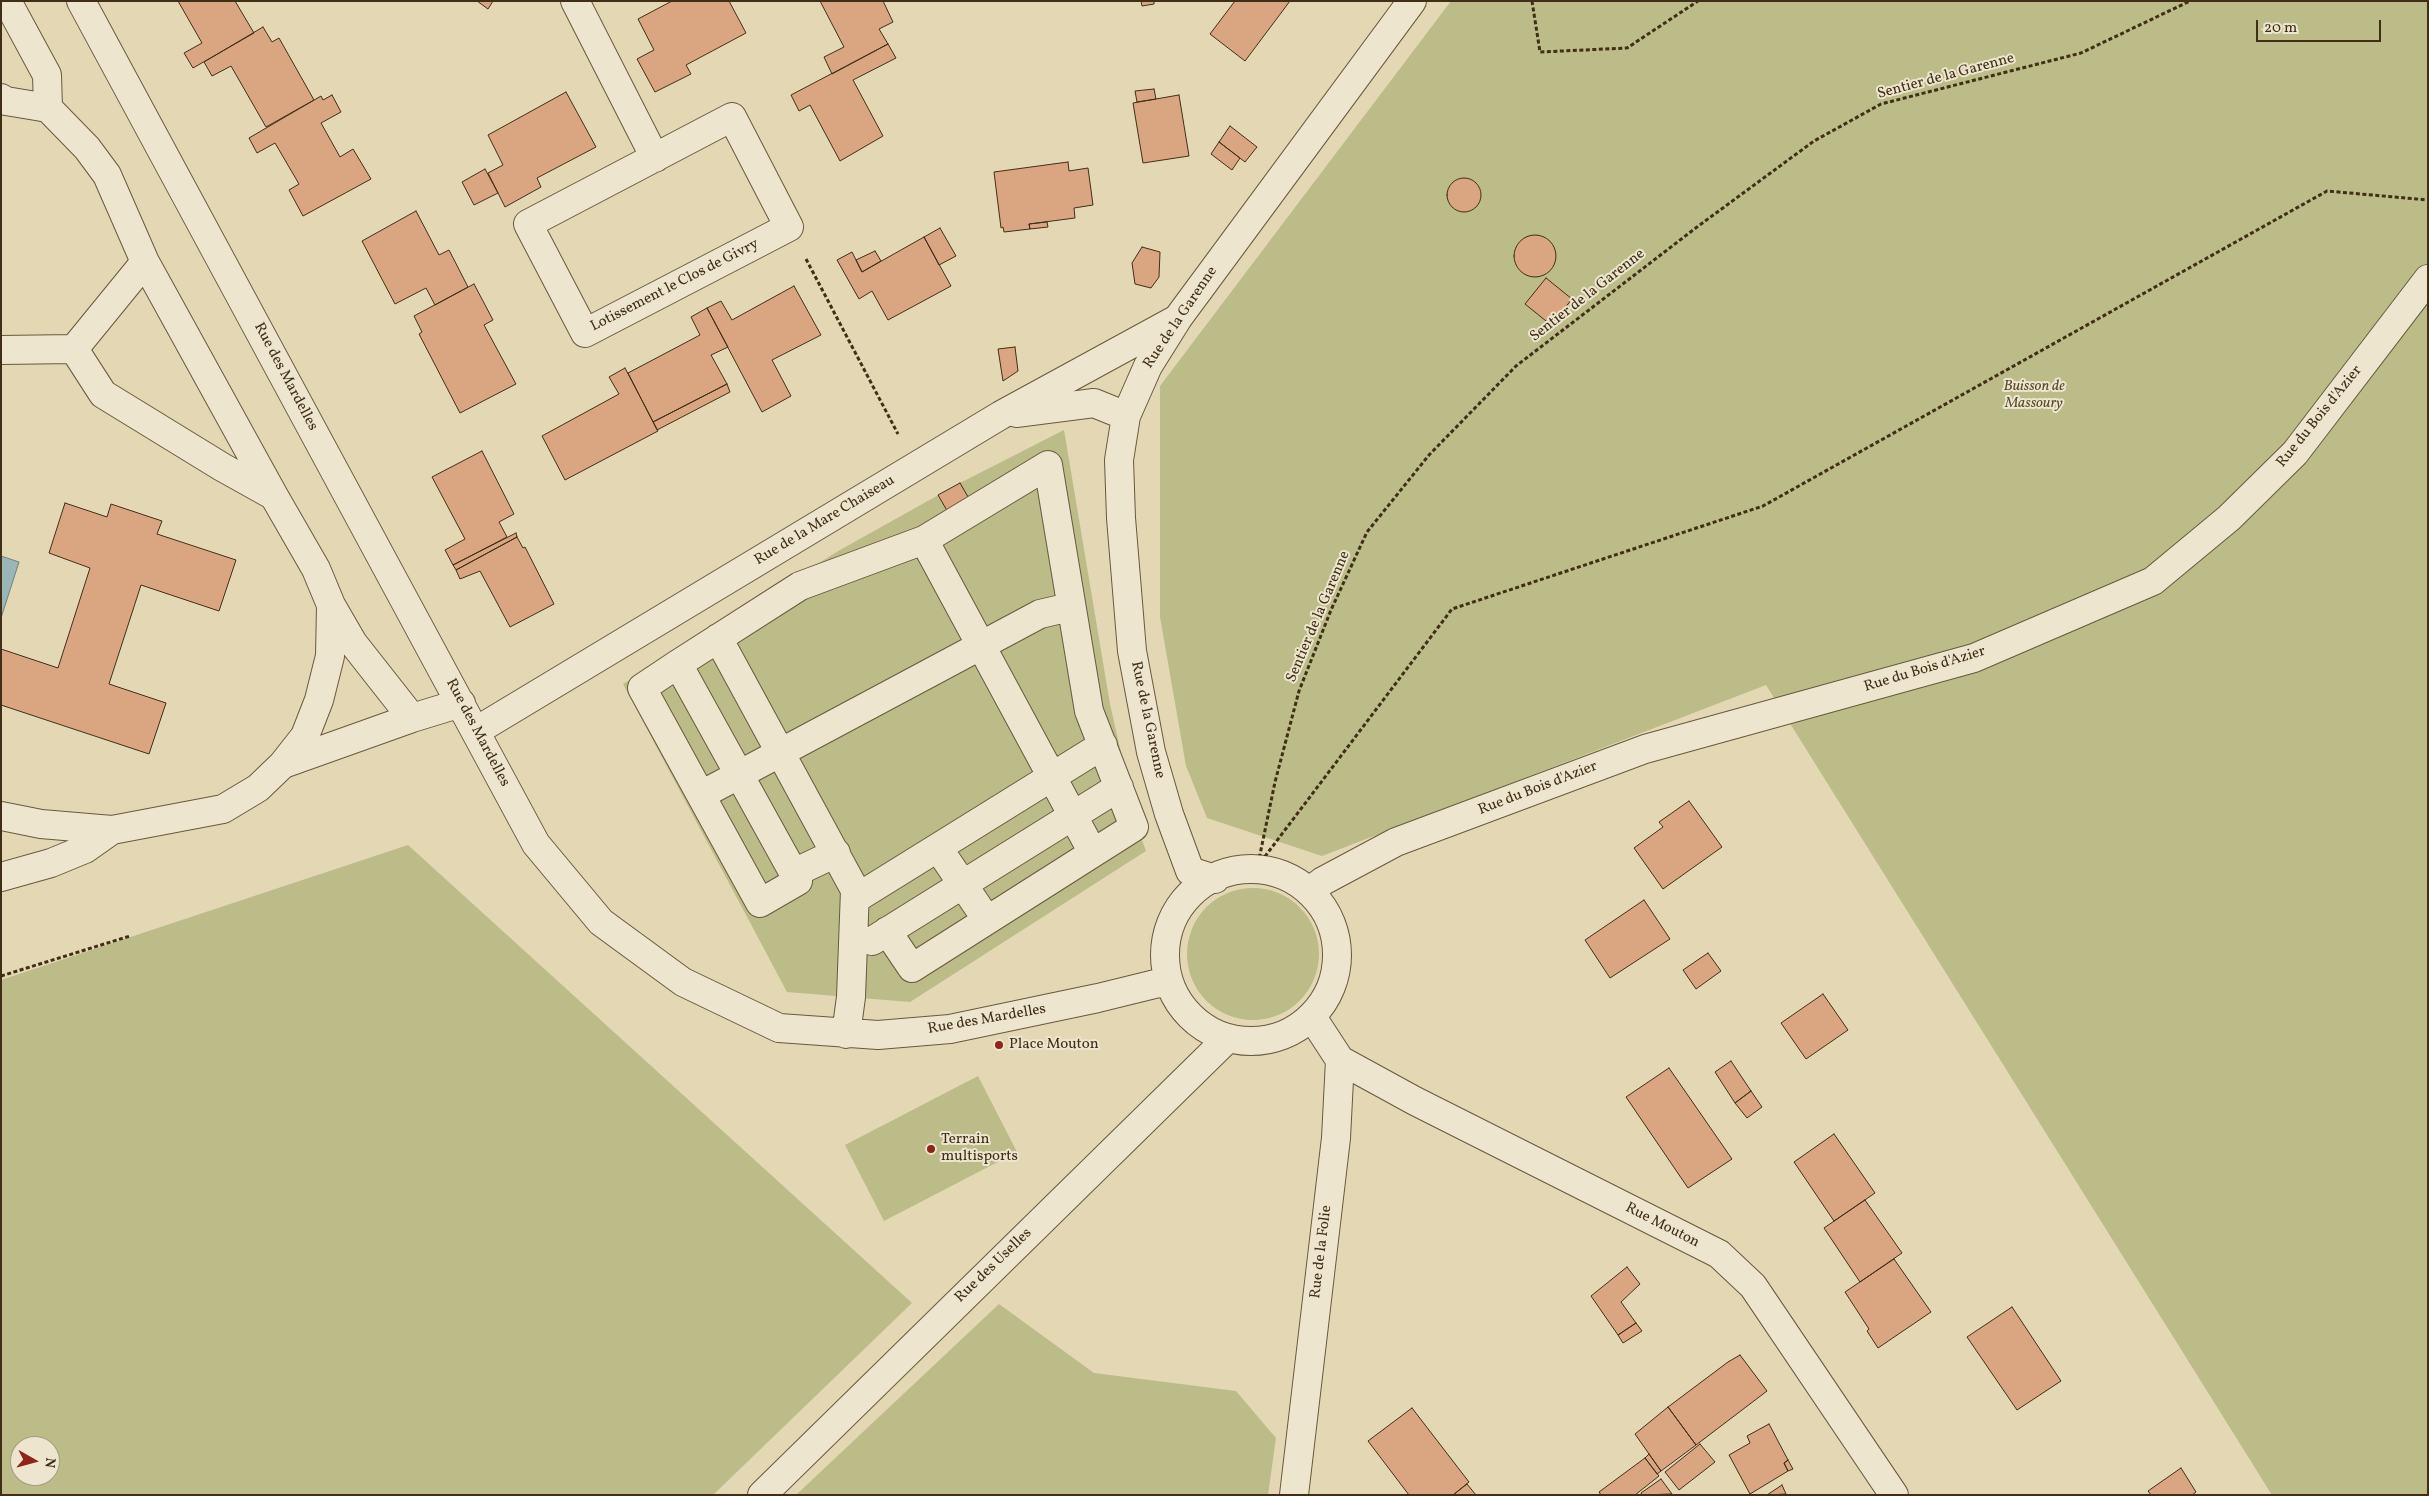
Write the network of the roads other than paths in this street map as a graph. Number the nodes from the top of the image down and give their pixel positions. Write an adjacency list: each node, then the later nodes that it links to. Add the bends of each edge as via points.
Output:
1 (8, 1): 6 (street, via 48,75)
2 (81, 1): 22 (street, Rue des Mardelles)
3 (575, 1): 7 (street)
4 (1412, 1): 10 (street, Rue de la Garenne)
5 (1, 98): 6 (street)
6 (48, 108): 8 (street, via 87,148 107,175)
7 (655, 158): 7 (street, Lotissement le Clos de Givry, via 528,224 585,333 789,227 732,118)
8 (144, 262): 11 (street); 15 (street)
9 (2428, 279): 42 (street, Rue du Bois d'Azier, via 2295,453 2229,518 2153,580 1974,658 1635,752 1396,842)
10 (1178, 318): 13 (street, Rue de la Mare Chaiseau); 14 (street, Rue de la Garenne, via 1148,366)
11 (74, 349): 12 (street); 15 (street, via 102,394)
12 (1, 350)
13 (1001, 415): 14 (street, via 1094,403); 24 (street, Rue de la Mare Chaiseau)
14 (1126, 416): 40 (street, Rue de la Garenne, via 1119,460 1121,518 1132,651 1151,752 1190,871)
15 (274, 496): 17 (street, via 316,569)
16 (924, 540): 18 (street, via 1048,465); 19 (street, via 800,586); 20 (street)
17 (331, 605): 23 (street, via 353,642); 27 (street, via 330,656 319,700 305,736)
18 (1070, 607): 20 (street, via 1040,614); 25 (street, via 1089,711)
19 (718, 638): 21 (street); 26 (street)
20 (981, 645): 26 (street); 29 (street)
21 (678, 664): 28 (street); 31 (street, via 642,688)
22 (461, 703): 23 (street); 24 (street, Rue des Mardelles)
23 (412, 718): 27 (street)
24 (476, 731): 49 (street, Rue des Mardelles, via 536,844 601,922 683,982 779,1028)
25 (1103, 745): 29 (street); 30 (street)
26 (781, 752): 28 (street); 37 (street)
27 (283, 764): 34 (street, via 258,788 223,809)
28 (739, 774): 31 (street); 38 (street)
29 (1051, 776): 33 (street); 35 (street)
30 (1119, 787): 33 (street); 36 (street, via 1134,827)
31 (701, 795): 38 (street, via 760,903 798,881)
32 (1, 816): 34 (street, via 41,824)
33 (1072, 816): 36 (street); 41 (street)
34 (112, 830): 39 (street, via 85,849 51,863)
35 (938, 848): 41 (street); 43 (street)
36 (1093, 853): 44 (street)
37 (836, 854): 38 (street); 43 (street, via 855,890)
38 (794, 873)
39 (1, 877)
40 (1215, 879): 42 (street, via 1228,870 1257,867 1286,874); 47 (street, via 1181,902 1168,927 1164,954)
41 (963, 884): 44 (street); 45 (street)
42 (1311, 890): 48 (street, via 1328,912 1337,940 1338,968 1329,995)
43 (855, 899): 46 (street)
44 (987, 920): 45 (street, via 912,968)
45 (887, 931): 46 (street)
46 (852, 952): 49 (street)
47 (1170, 984): 49 (street, Rue des Mardelles, via 1159,983 950,1030); 50 (street, via 1181,1007 1201,1027)
48 (1312, 1017): 50 (street, via 1287,1035 1257,1042); 51 (street)
49 (846, 1034)
50 (1227, 1039): 52 (street, Rue des Uselles)
51 (1340, 1060): 53 (street, Rue de la Folie, via 1336,1138); 54 (street, Rue Mouton, via 1719,1254 1752,1286)
52 (762, 1495)
53 (1294, 1495)
54 (1894, 1495)

